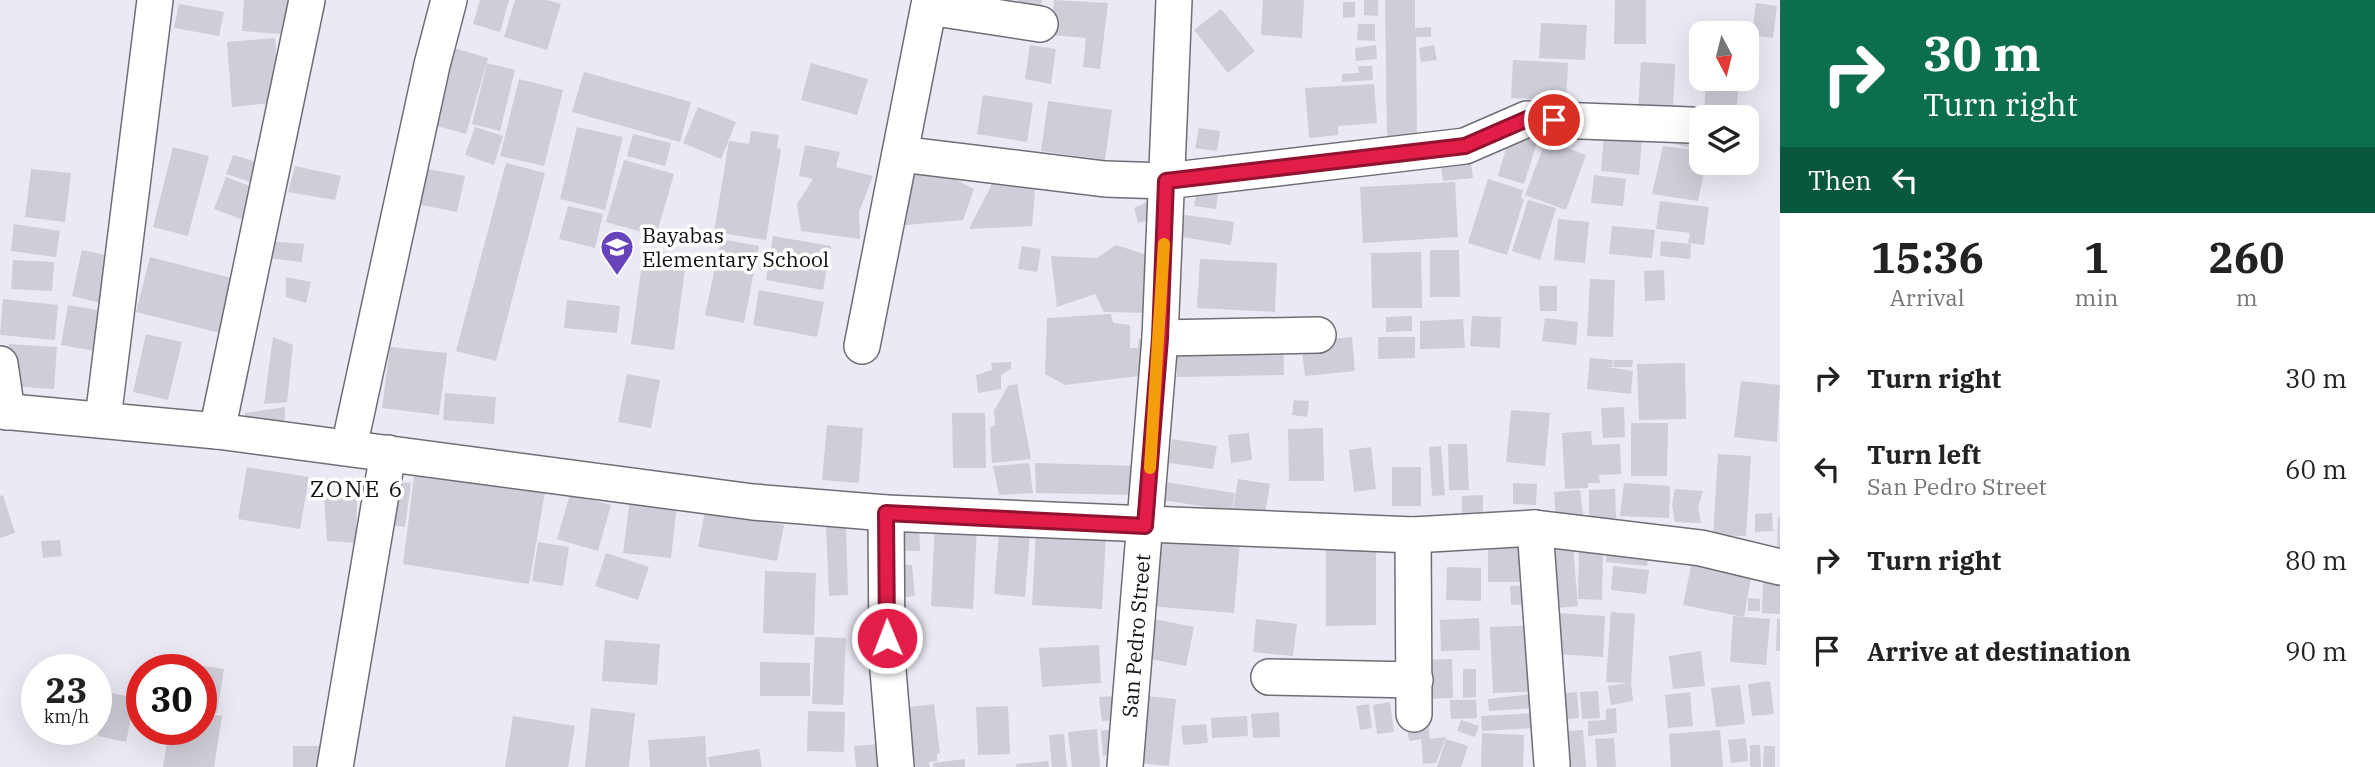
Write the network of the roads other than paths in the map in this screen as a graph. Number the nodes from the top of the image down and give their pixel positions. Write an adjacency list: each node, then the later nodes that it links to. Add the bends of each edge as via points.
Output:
1 (155, 0): 15 (street)
2 (307, 0): 16 (street)
3 (449, 0): 17 (street)
4 (1174, 0): 9 (street, San Pedro Street)
5 (930, 3): 6 (street); 8 (street)
6 (1040, 24)
7 (1689, 125): 9 (street, via 1527,119 1465,146)
8 (900, 154): 9 (street, via 1105,179); 12 (street)
9 (1166, 181): 11 (street, San Pedro Street)
10 (1318, 335): 11 (street)
11 (1160, 338): 20 (street, San Pedro Street)
12 (862, 346)
13 (0, 364): 14 (street)
14 (3, 411): 15 (street)
15 (103, 419): 16 (street)
16 (217, 430): 17 (street)
17 (349, 447): 18 (street)
18 (388, 453): 19 (street, via 752,502); 27 (street)
19 (886, 513): 20 (street); 28 (street, via 887,658)
20 (1145, 526): 22 (street); 26 (street, San Pedro Street)
21 (1535, 527): 22 (street); 23 (street, via 1701,548); 25 (street)
22 (1413, 535): 24 (street, via 1415,697)
23 (1780, 567)
24 (1269, 677)
25 (1552, 764)
26 (1125, 766)
27 (335, 767)
28 (896, 767)

